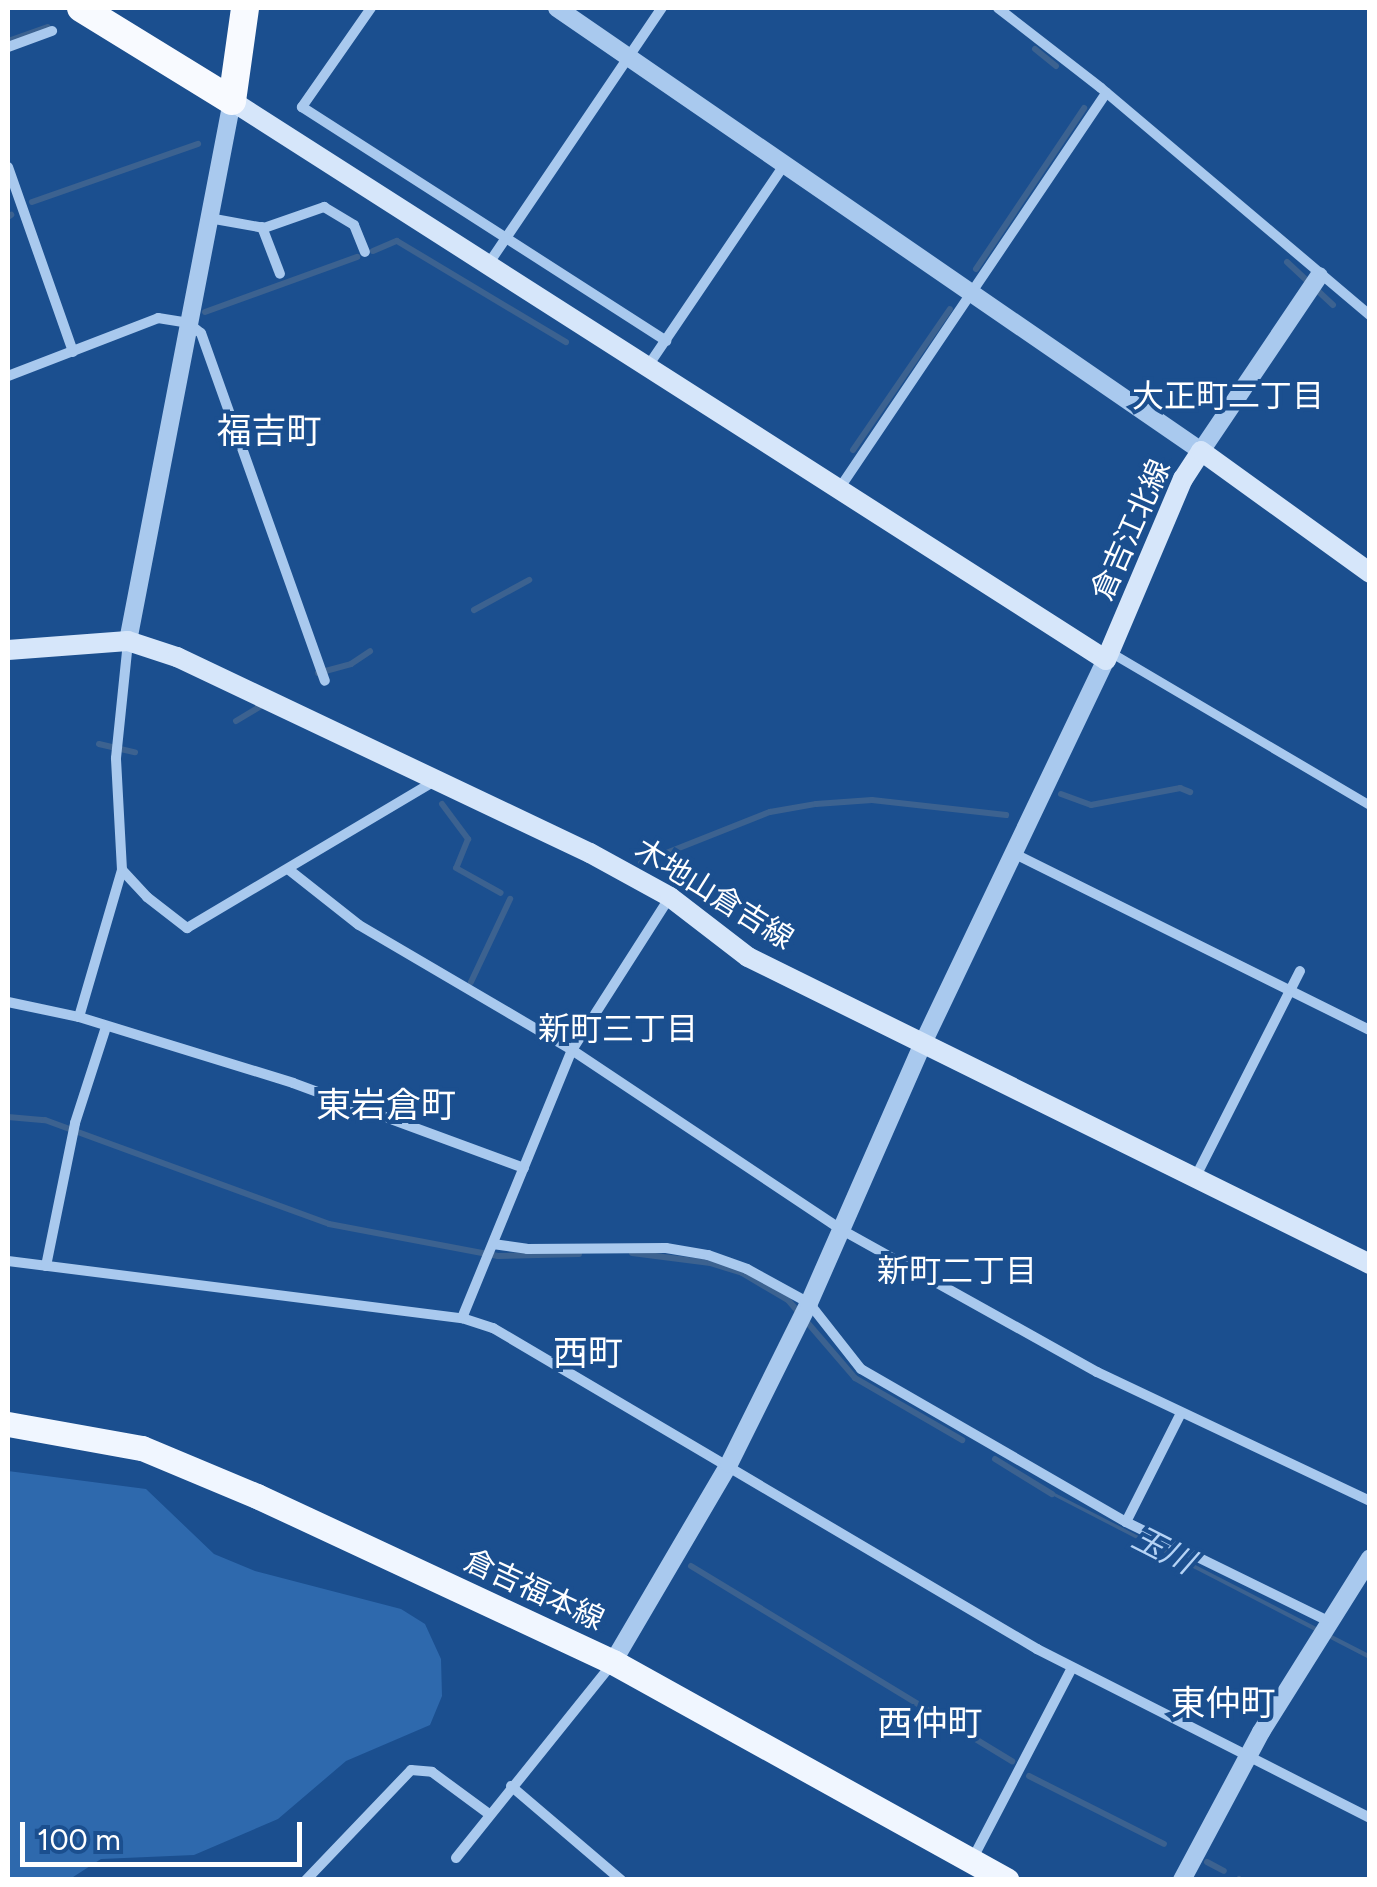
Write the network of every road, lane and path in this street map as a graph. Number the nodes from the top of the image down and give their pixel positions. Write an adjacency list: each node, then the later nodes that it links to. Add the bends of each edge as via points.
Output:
1 (82, 8): 11 (highway)
2 (245, 8): 11 (highway)
3 (371, 8): 18 (street, via 302,108)
4 (556, 8): 9 (street)
5 (662, 8): 9 (street)
6 (998, 8): 10 (street)
7 (52, 31): 8 (street)
8 (8, 47)
9 (630, 57): 12 (street); 18 (street)
10 (1106, 93): 22 (street); 23 (street)
11 (232, 102): 16 (street); 20 (main road)
12 (786, 164): 23 (street); 26 (street)
13 (8, 167): 14 (street)
14 (21, 202): 15 (street); 27 (street)
15 (8, 207)
16 (209, 218): 17 (street); 25 (street)
17 (262, 227): 19 (street, via 324,206 354,225); 21 (street)
18 (505, 238): 20 (street); 26 (street)
19 (365, 252)
20 (487, 266): 28 (main road)
21 (280, 274)
22 (1319, 276): 24 (street); 30 (street)
23 (972, 290): 30 (street); 31 (street)
24 (1370, 315)
25 (188, 323): 27 (street, via 158,318); 33 (street); 36 (street, via 201,333)
26 (666, 341): 28 (street)
27 (73, 352): 29 (street)
28 (648, 366): 31 (main road)
29 (8, 376)
30 (1201, 452): 32 (main road, 倉吉江北線); 35 (main road, 倉吉江北線, via 1183,478)
31 (839, 488): 35 (main road)
32 (1370, 573)
33 (128, 641): 34 (main road, 木地山倉吉線); 37 (main road, 木地山倉吉線, via 177,657); 41 (street, via 116,758)
34 (8, 650)
35 (1108, 656): 38 (street); 39 (street)
36 (325, 681)
37 (436, 780): 40 (street); 42 (main road, 木地山倉吉線)
38 (1370, 805)
39 (1012, 853): 44 (street); 49 (street)
40 (288, 869): 41 (street, via 187,928); 50 (street, via 401,952)
41 (122, 870): 46 (street)
42 (670, 897): 49 (main road, 木地山倉吉線, via 748,956); 50 (street)
43 (1300, 971): 44 (street)
44 (1291, 990): 48 (street); 52 (street)
45 (8, 1002): 46 (street)
46 (79, 1017): 47 (street)
47 (106, 1027): 51 (street, via 293,1083); 57 (street, via 75,1123)
48 (1370, 1030)
49 (923, 1043): 52 (main road, 木地山倉吉線); 53 (street)
50 (572, 1050): 51 (street); 53 (street)
51 (524, 1168): 54 (street)
52 (1195, 1178): 56 (main road, 木地山倉吉線)
53 (842, 1230): 58 (street); 60 (street)
54 (493, 1244): 58 (street, via 636,1246 708,1255); 59 (street)
55 (8, 1262): 57 (street)
56 (1370, 1264)
57 (46, 1266): 59 (street)
58 (809, 1304): 62 (street); 64 (street, via 861,1369)
59 (462, 1318): 62 (street, via 493,1328)
60 (1181, 1413): 63 (street); 64 (street)
61 (8, 1424): 67 (main road, 倉吉福本線, via 142,1448)
62 (729, 1464): 67 (street); 68 (street)
63 (1370, 1501)
64 (1126, 1522): 66 (street)
65 (1370, 1558): 66 (street)
66 (1328, 1622): 69 (street)
67 (613, 1662): 70 (street); 74 (main road, 倉吉福本線)
68 (1072, 1668): 69 (street); 74 (street)
69 (1246, 1758): 72 (street); 78 (street)
70 (511, 1786): 71 (street); 76 (street)
71 (489, 1814): 73 (street); 75 (street, via 432,1772 411,1770)
72 (1370, 1818)
73 (456, 1858)
74 (972, 1860): 77 (main road, 倉吉福本線)
75 (306, 1880)
76 (621, 1880)
77 (1006, 1880)
78 (1182, 1880)

